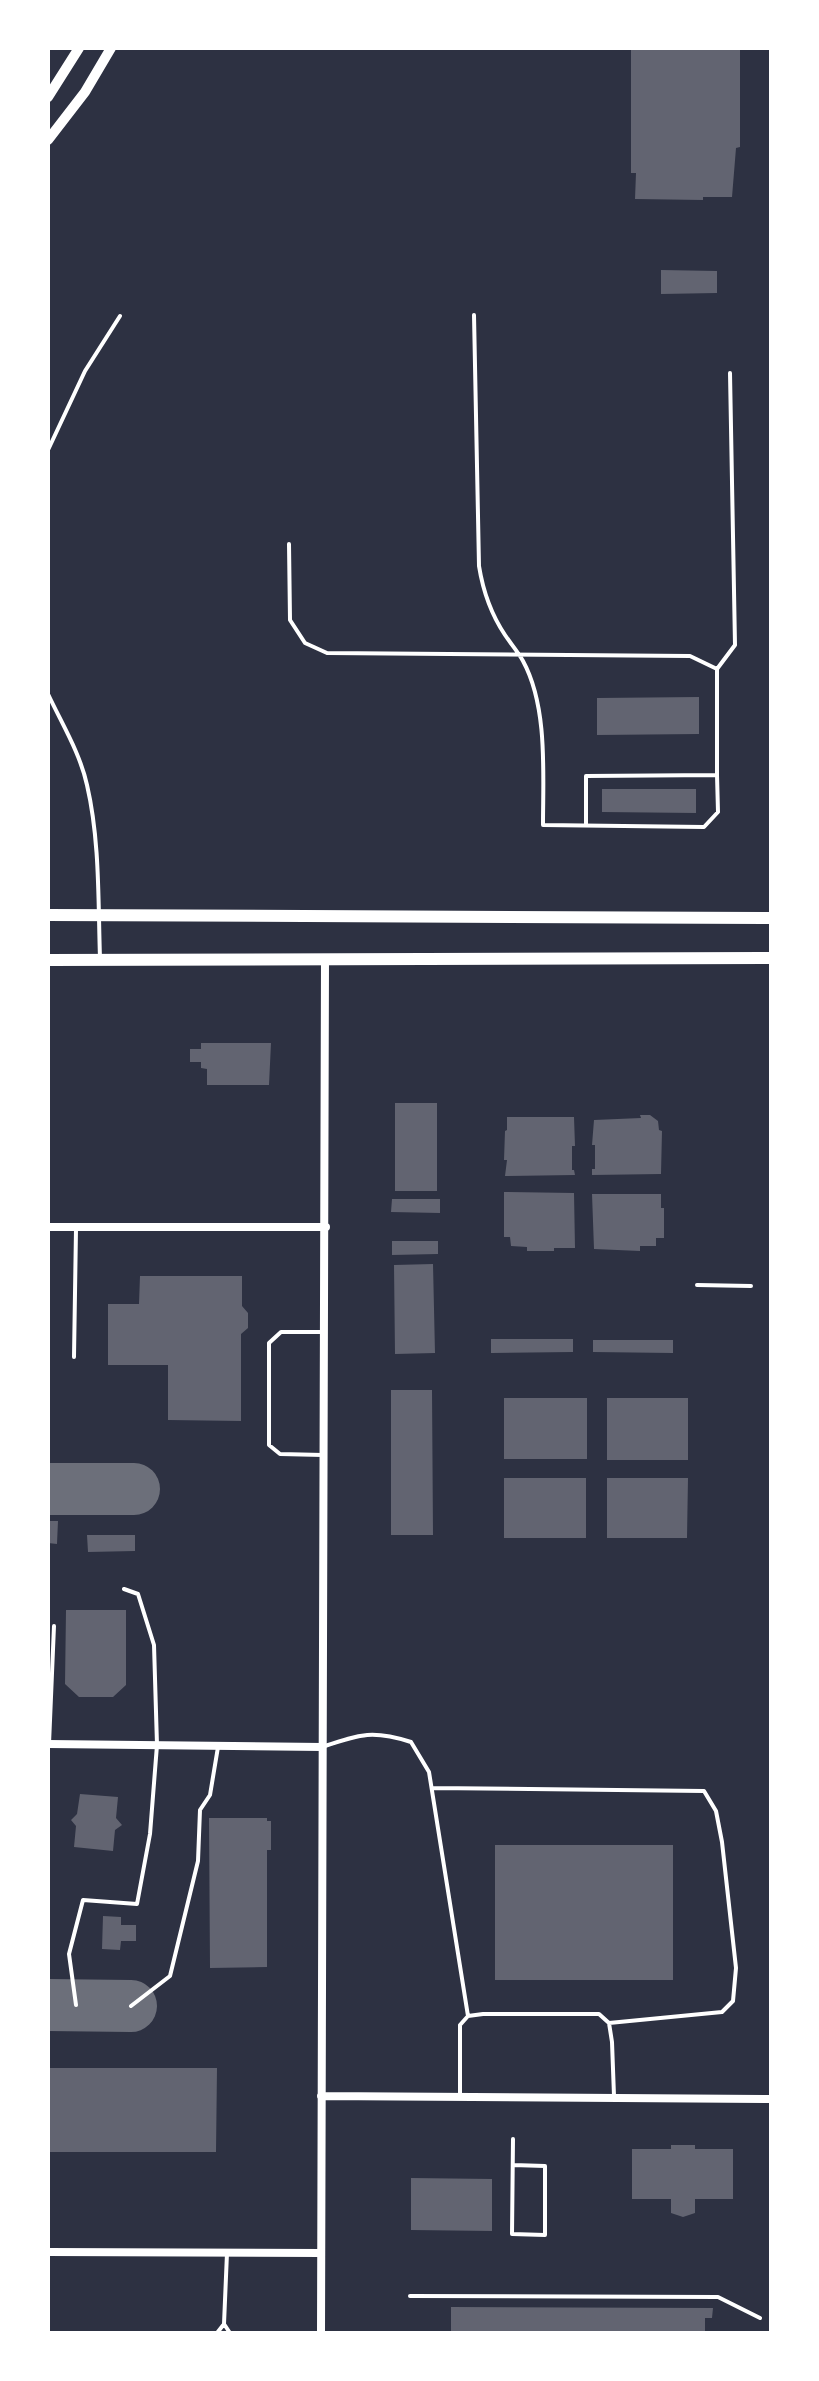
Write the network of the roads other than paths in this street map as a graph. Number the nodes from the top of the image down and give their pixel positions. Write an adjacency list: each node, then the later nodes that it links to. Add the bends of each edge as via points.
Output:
1 (79, 48): 3 (street)
2 (111, 48): 4 (street)
3 (48, 97)
4 (48, 140)
5 (474, 315): 10 (lane, via 479,566 483,590)
6 (120, 316): 8 (lane, via 85,371)
7 (730, 373): 11 (lane, via 735,645)
8 (48, 450)
9 (289, 544): 10 (lane, via 290,620 305,643 327,653 361,655)
10 (519, 655): 11 (lane, via 690,656); 14 (lane, via 542,731 543,825)
11 (717, 669): 13 (lane)
12 (48, 694): 16 (lane, via 87,785)
13 (717, 775): 14 (lane, via 718,812 704,827); 14 (lane, via 586,776)
14 (586, 825)
15 (48, 915): 16 (main road)
16 (99, 915): 17 (main road); 21 (lane)
17 (771, 918)
18 (771, 958): 19 (main road)
19 (325, 959): 21 (main road); 24 (street)
20 (48, 960): 21 (main road)
21 (100, 960)
22 (48, 1227): 23 (street)
23 (77, 1227): 24 (street); 28 (lane)
24 (326, 1227): 27 (street)
25 (697, 1285): 26 (lane)
26 (751, 1286)
27 (325, 1332): 29 (street); 29 (lane, via 281,1332 269,1343 269,1445 280,1454)
28 (74, 1357)
29 (323, 1455): 35 (street)
30 (124, 1589): 33 (lane, via 138,1594 154,1645)
31 (54, 1626): 32 (lane)
32 (49, 1744): 33 (street)
33 (157, 1745): 34 (street); 37 (lane, via 150,1834 137,1904 83,1900 69,1954)
34 (218, 1746): 35 (street); 38 (lane, via 210,1795 200,1810 198,1861 170,1976)
35 (322, 1747): 36 (lane, via 384,1733 411,1742); 41 (street)
36 (432, 1788): 39 (lane); 40 (lane, via 704,1791 716,1811 722,1842 736,1968 733,2001 722,2012)
37 (76, 2005)
38 (131, 2006)
39 (468, 2016): 40 (lane, via 599,2014); 42 (lane, via 460,2025)
40 (609, 2023): 43 (lane)
41 (321, 2096): 42 (street); 49 (street)
42 (460, 2097): 43 (street)
43 (614, 2098): 44 (street)
44 (771, 2099)
45 (513, 2139): 46 (lane)
46 (513, 2165): 46 (lane, via 512,2234 545,2235 545,2166)
47 (48, 2252): 48 (street)
48 (227, 2253): 49 (street); 52 (lane)
49 (321, 2253): 55 (street)
50 (410, 2296): 51 (lane, via 718,2297)
51 (760, 2318)
52 (224, 2324): 53 (lane); 54 (lane)
53 (217, 2333)
54 (230, 2333)
55 (321, 2333)

